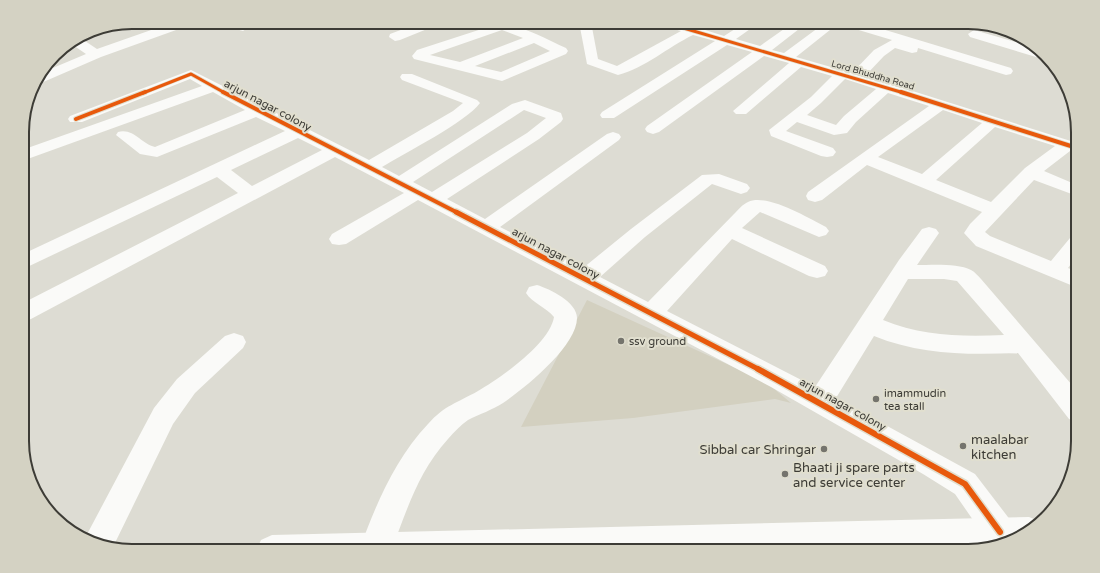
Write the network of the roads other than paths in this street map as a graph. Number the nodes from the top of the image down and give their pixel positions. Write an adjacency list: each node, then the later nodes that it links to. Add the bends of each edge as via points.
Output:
1 (166, 29): 21 (street)
2 (415, 29): 14 (street)
3 (484, 29): 24 (street, via 419,56)
4 (510, 29): 15 (street)
5 (586, 29): 23 (street, via 592,61 615,71 621,71)
6 (685, 29): 12 (street, Lord Bhuddha Road)
7 (695, 29): 12 (street)
8 (743, 29): 16 (street)
9 (792, 29): 19 (street)
10 (826, 29): 22 (street)
11 (866, 29): 17 (street)
12 (691, 31): 16 (street, Lord Bhuddha Road); 23 (street)
13 (974, 34): 20 (street)
14 (395, 37)
15 (534, 38): 24 (street); 24 (street, via 561,51 502,77)
16 (725, 41): 19 (street, Lord Bhuddha Road); 29 (street)
17 (902, 42): 25 (street); 27 (street, via 893,44)
18 (79, 43): 21 (street)
19 (759, 51): 22 (street, Lord Bhuddha Road); 31 (street)
20 (1031, 51)
21 (96, 54): 26 (street)
22 (792, 60): 27 (street, Lord Bhuddha Road); 35 (street)
23 (630, 65): 29 (street)
24 (461, 67)
25 (1004, 74)
26 (45, 76)
27 (849, 76): 32 (street, Lord Bhuddha Road); 37 (street)
28 (407, 77): 50 (street, via 472,103 460,114)
29 (668, 77): 31 (street); 36 (street)
30 (214, 87): 34 (street, arjun nagar colony); 38 (street, arjun nagar colony, via 186,70); 48 (street)
31 (696, 87): 40 (street)
32 (886, 87): 33 (street, Lord Bhuddha Road); 37 (street, via 850,119 842,130 834,130)
33 (941, 104): 39 (street, Lord Bhuddha Road); 49 (street)
34 (257, 111): 41 (street, arjun nagar colony); 42 (street, via 157,152 146,150)
35 (741, 111)
36 (608, 115)
37 (796, 116): 47 (street, via 780,127 777,133)
38 (76, 119)
39 (993, 121): 44 (street, Lord Bhuddha Road); 53 (street)
40 (653, 129)
41 (297, 132): 46 (street, arjun nagar colony); 51 (street)
42 (124, 134)
43 (613, 137): 60 (street)
44 (1071, 147)
45 (1071, 148): 52 (street)
46 (334, 151): 50 (street, arjun nagar colony); 57 (street)
47 (827, 152)
48 (29, 153)
49 (865, 158): 53 (street); 58 (street)
50 (368, 168): 56 (street, arjun nagar colony)
51 (219, 170): 57 (street); 66 (street)
52 (1031, 172): 55 (street); 59 (street)
53 (925, 181): 59 (street)
54 (741, 188): 71 (street, via 719,179 708,179)
55 (1071, 189)
56 (417, 192): 56 (street, via 533,136 556,117 525,105 517,107); 60 (street, arjun nagar colony); 64 (street)
57 (252, 195): 73 (street)
58 (815, 196)
59 (994, 210): 67 (street, via 977,228 975,235 983,242)
60 (485, 228): 71 (street, arjun nagar colony)
61 (730, 230): 62 (street, via 755,206 761,205); 68 (street); 74 (street)
62 (819, 231)
63 (929, 233): 69 (street)
64 (338, 239)
65 (1071, 250): 67 (street)
66 (29, 259)
67 (1055, 270): 70 (street)
68 (817, 271)
69 (902, 272): 75 (street); 77 (street, via 944,272 963,275)
70 (1071, 277)
71 (584, 279): 74 (street, arjun nagar colony)
72 (537, 293): 82 (street, via 554,301 561,308 566,316 563,330 518,377 487,400 452,417 429,442 403,480)
73 (29, 310)
74 (650, 314): 78 (street, arjun nagar colony)
75 (869, 324): 77 (street, via 905,338 931,343 970,346); 78 (street)
76 (234, 342): 81 (street, via 186,386 163,416)
77 (1024, 344): 79 (street)
78 (820, 402): 80 (street, arjun nagar colony, via 958,479)
79 (1071, 402)
80 (1015, 532): 83 (street)
81 (100, 539)
82 (377, 544)
83 (536, 544)

